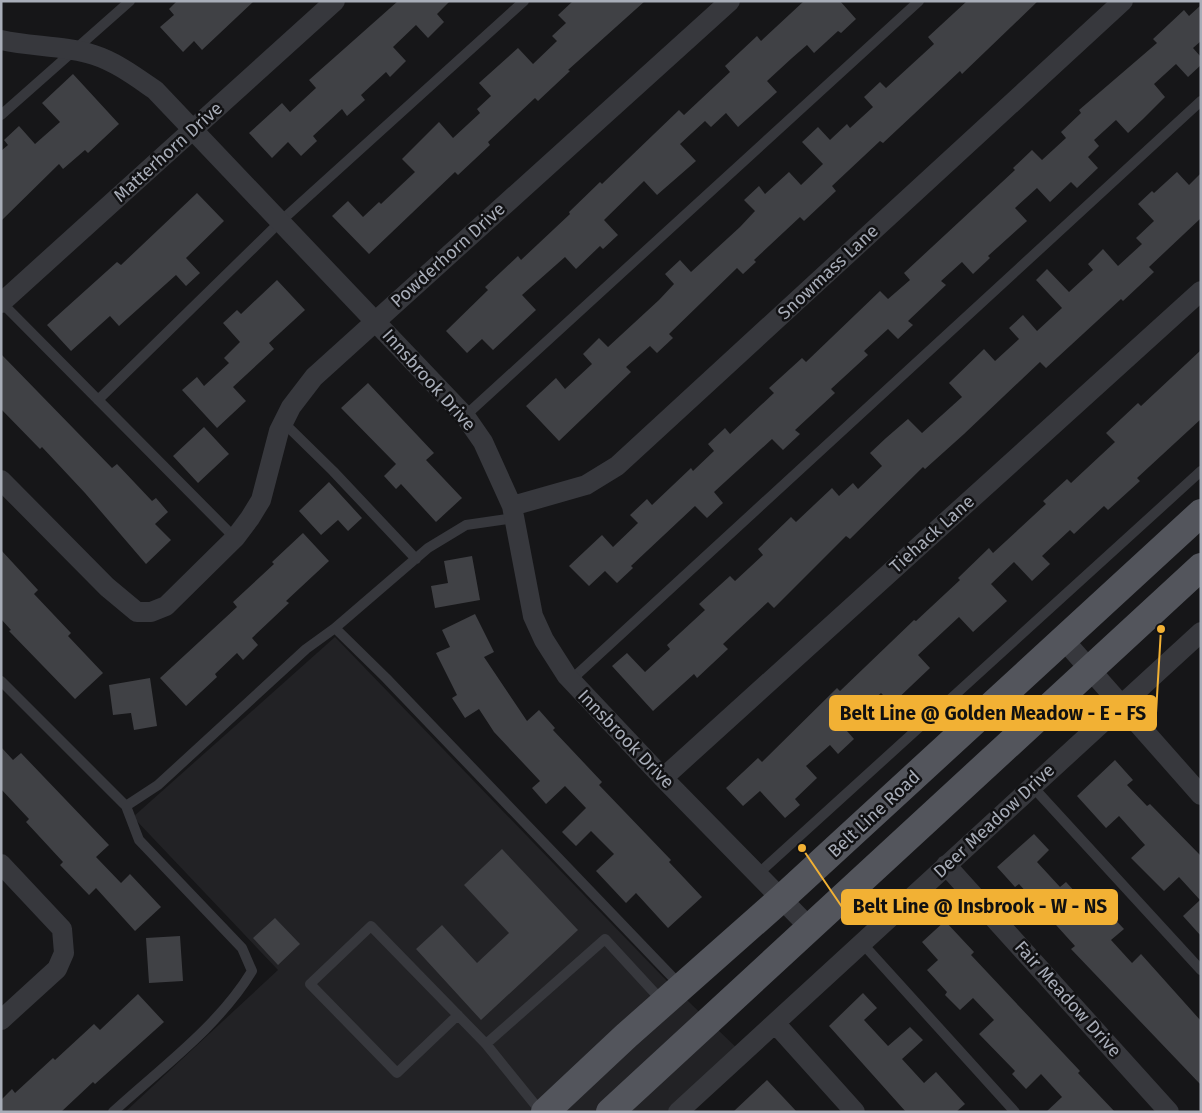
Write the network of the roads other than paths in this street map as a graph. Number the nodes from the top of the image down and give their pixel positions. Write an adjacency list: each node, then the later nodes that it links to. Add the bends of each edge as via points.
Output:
1 (130, 1): 8 (lane)
2 (334, 1): 11 (street, Matterhorn Drive)
3 (524, 1): 12 (lane)
4 (730, 1): 15 (street, Powderhorn Drive)
5 (919, 1): 17 (lane)
6 (1123, 1): 21 (street, Snowmass Lane, via 617,466 586,485)
7 (1, 40): 8 (street, Innsbrook Drive)
8 (75, 51): 10 (lane); 11 (street, Innsbrook Drive, via 94,55 143,82 172,105)
9 (1201, 101): 30 (lane)
10 (1, 115)
11 (193, 129): 12 (street, Innsbrook Drive); 14 (street, Matterhorn Drive)
12 (282, 221): 15 (street, Innsbrook Drive); 16 (lane)
13 (1201, 291): 33 (street, Tiehack Lane)
14 (2, 303): 16 (lane)
15 (375, 320): 17 (street, Innsbrook Drive); 18 (street, Powderhorn Drive, via 314,377 290,407)
16 (98, 400): 23 (lane)
17 (465, 416): 21 (street, Innsbrook Drive, via 483,442)
18 (283, 422): 23 (street, Powderhorn Drive, via 261,500); 24 (lane)
19 (1201, 471): 39 (lane)
20 (1, 480): 23 (street, Powderhorn Drive, via 107,587 137,612 151,612 166,606)
21 (513, 512): 24 (lane, via 466,525); 30 (street, Innsbrook Drive, via 533,616 544,640)
22 (1201, 513): 28 (main road, Belt Line Road)
23 (235, 538)
24 (416, 559): 26 (lane)
25 (1201, 568): 29 (main road)
26 (335, 628): 36 (lane, via 306,649 158,785); 44 (lane, via 386,678)
27 (1201, 632): 32 (street, Deer Meadow Drive)
28 (1063, 640): 29 (street); 40 (main road, Belt Line Road)
29 (1088, 670): 32 (street); 41 (main road)
30 (571, 680): 33 (street, Innsbrook Drive)
31 (1, 681): 36 (lane)
32 (1120, 704): 34 (street, Deer Meadow Drive); 35 (street)
33 (663, 778): 39 (street, Innsbrook Drive)
34 (1032, 786): 38 (street, Deer Meadow Drive); 43 (lane)
35 (1201, 795)
36 (126, 806): 50 (lane, via 139,840 242,948 252,971 240,992 210,1023)
37 (1, 864): 46 (street, via 62,929 64,953 57,969)
38 (946, 865): 42 (street, Deer Meadow Drive); 55 (street, Fair Meadow Drive)
39 (758, 874): 40 (street, Innsbrook Drive)
40 (782, 898): 41 (street, Innsbrook Drive); 44 (main road, Belt Line Road)
41 (810, 928): 52 (main road)
42 (862, 943): 47 (street, Deer Meadow Drive); 54 (lane)
43 (1201, 970)
44 (673, 995): 48 (lane, via 605,939); 51 (main road, Belt Line Road)
45 (458, 1015): 45 (lane, via 371,926 310,984 397,1074); 48 (lane)
46 (1, 1020)
47 (776, 1023): 49 (street, Deer Meadow Drive); 53 (street)
48 (486, 1044): 51 (lane)
49 (682, 1110)
50 (113, 1112)
51 (543, 1112)
52 (610, 1112)
53 (855, 1112)
54 (1015, 1112)
55 (1169, 1112)

